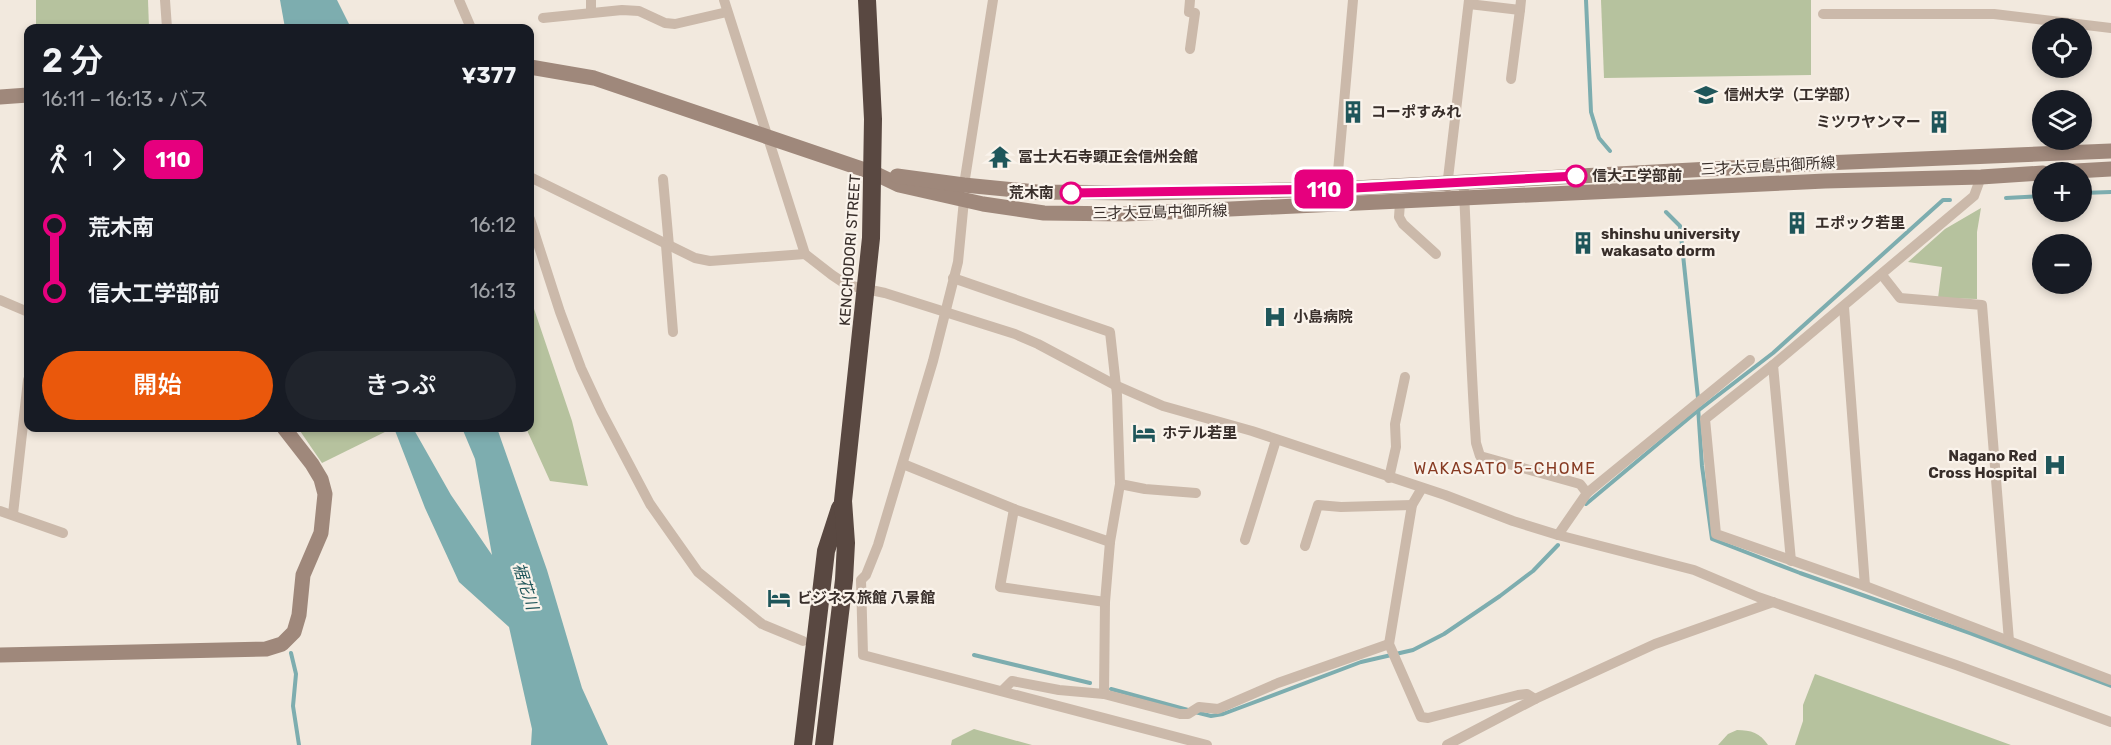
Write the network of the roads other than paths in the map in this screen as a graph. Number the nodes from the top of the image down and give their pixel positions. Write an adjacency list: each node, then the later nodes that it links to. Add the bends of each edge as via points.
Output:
1 (165, 0): 15 (street)
2 (459, 0): 16 (street)
3 (591, 0): 12 (street)
4 (723, 0): 11 (street)
5 (867, 0): 27 (highway, KENCHODORI STREET)
6 (993, 0): 35 (street)
7 (1190, 0): 18 (street, via 1189,12 1195,13)
8 (1353, 0): 34 (street)
9 (1469, 2): 10 (street); 33 (street)
10 (1521, 5): 20 (street)
11 (727, 12): 12 (street, via 675,24 665,24 639,11); 23 (street)
12 (591, 13): 14 (street)
13 (1822, 14): 17 (street, via 1994,14)
14 (543, 18)
15 (167, 24)
16 (469, 24)
17 (2111, 28)
18 (1190, 49)
19 (534, 68): 23 (main road, 三才大豆島中御所線, via 594,78)
20 (1511, 79)
21 (24, 95): 22 (main road)
22 (0, 97)
23 (768, 136): 27 (main road, 三才大豆島中御所線); 42 (street)
24 (2111, 151): 32 (main road, 三才大豆島中御所線)
25 (2111, 169): 26 (main road)
26 (2092, 170)
27 (874, 173): 35 (main road, 三才大豆島中御所線); 46 (highway, KENCHODORI STREET)
28 (2032, 174): 29 (main road, 三才大豆島中御所線)
29 (1981, 177): 36 (main road, 三才大豆島中御所線); 44 (street, via 1974,196)
30 (534, 179): 41 (street)
31 (663, 179): 41 (street)
32 (1464, 182): 33 (main road, 三才大豆島中御所線); 36 (street)
33 (1448, 183): 34 (main road, 三才大豆島中御所線); 37 (street)
34 (1336, 189): 35 (main road, 三才大豆島中御所線); 39 (street)
35 (964, 193): 39 (main road, 三才大豆島中御所線, via 1044,213); 45 (street)
36 (1464, 198): 37 (main road, 三才大豆島中御所線); 64 (street, via 1470,351 1480,456 1580,484)
37 (1446, 200): 38 (main road, 三才大豆島中御所線)
38 (1400, 203): 39 (main road, 三才大豆島中御所線); 43 (street, via 1403,224)
39 (1335, 206)
40 (534, 231): 81 (street, via 581,368 650,504 698,573 762,624)
41 (668, 245): 42 (street, via 710,261); 51 (street)
42 (805, 254): 46 (street, via 847,285)
43 (1436, 254)
44 (1882, 275): 48 (street); 82 (street, via 1900,298 1982,305)
45 (953, 278): 50 (street); 55 (street, via 1110,332)
46 (867, 290): 50 (street); 65 (highway, KENCHODORI STREET)
47 (0, 300): 49 (street)
48 (1844, 307): 53 (street); 78 (street)
49 (24, 310)
50 (944, 312): 55 (street, via 1015,334); 59 (street)
51 (673, 332)
52 (1750, 360): 64 (street)
53 (1773, 366): 75 (street); 75 (street, via 1705,419 1706,430 1716,534)
54 (1404, 377): 60 (street)
55 (1115, 385): 58 (street, via 1162,406); 61 (street)
56 (24, 416): 69 (street)
57 (287, 432): 84 (main road, via 312,464 325,494 321,533 303,575 299,615 294,632 282,644 266,649)
58 (1276, 440): 60 (street); 72 (street)
59 (903, 464): 67 (street); 77 (street, via 866,575)
60 (1389, 478): 62 (street)
61 (1120, 484): 63 (street); 73 (street)
62 (1422, 488): 66 (street); 71 (street)
63 (1196, 493)
64 (1587, 493): 71 (street)
65 (843, 501): 76 (highway, KENCHODORI STREET, via 828,542); 77 (highway, KENCHODORI STREET)
66 (1412, 505): 74 (street, via 1318,505); 83 (street)
67 (1014, 509): 73 (street); 79 (street, via 1000,587)
68 (0, 511): 69 (street)
69 (13, 514): 70 (street)
70 (63, 533)
71 (1558, 535): 80 (street, via 1694,570)
72 (1245, 540)
73 (1110, 543): 79 (street)
74 (1305, 546)
75 (1791, 561): 78 (street)
76 (824, 578): 77 (street); 90 (highway, KENCHODORI STREET)
77 (852, 580): 86 (street, via 863,655); 91 (highway, KENCHODORI STREET, via 834,663)
78 (1865, 586): 82 (street)
79 (1105, 602): 87 (street)
80 (1773, 602): 88 (street, via 1656,644); 89 (street)
81 (803, 641)
82 (2009, 641): 85 (street)
83 (1392, 651): 87 (street, via 1278,683 1218,709 1199,707 1188,714); 88 (street, via 1420,717 1518,695 1527,694)
84 (0, 655)
85 (2111, 680)
86 (1002, 691): 87 (street, via 1012,681); 92 (street)
87 (1104, 694)
88 (1535, 699): 93 (street)
89 (2111, 722)
90 (802, 745)
91 (824, 745)
92 (1207, 745)
93 (1447, 745)

